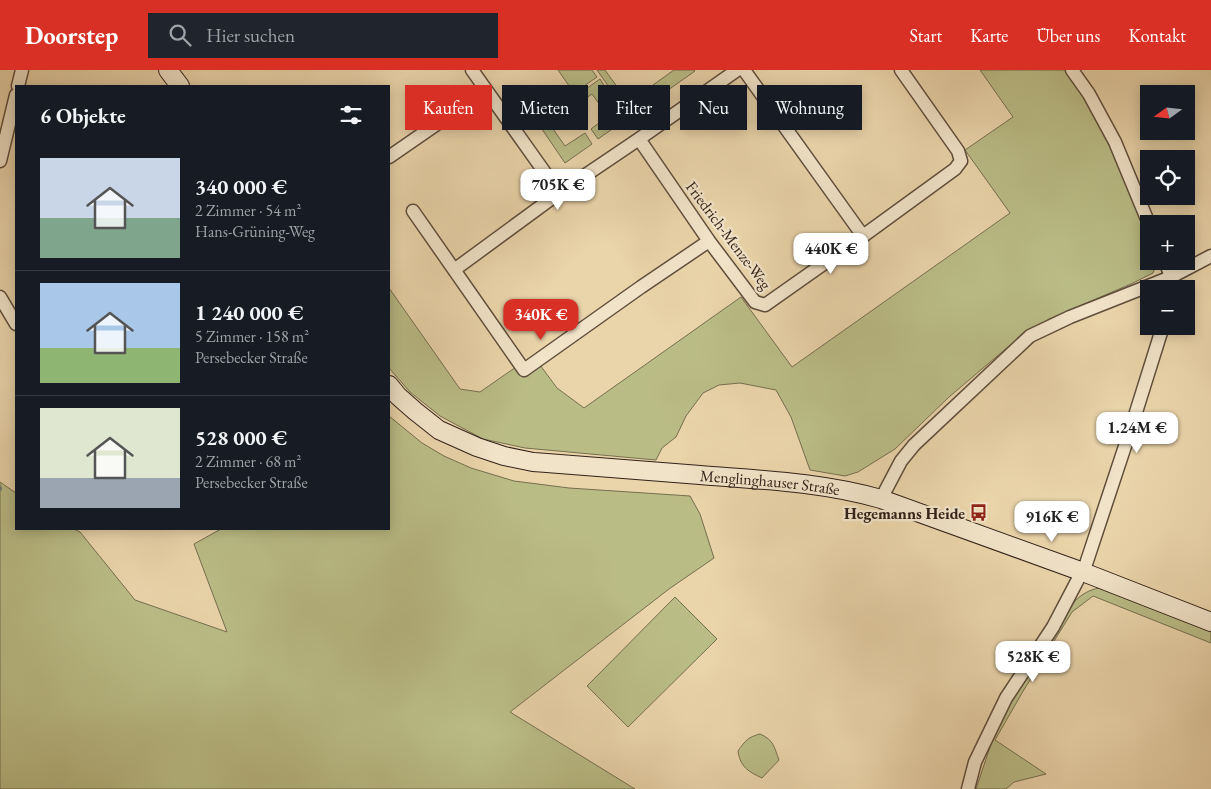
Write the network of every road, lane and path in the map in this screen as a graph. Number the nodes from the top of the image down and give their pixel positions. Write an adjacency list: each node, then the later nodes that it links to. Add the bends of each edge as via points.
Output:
1 (22, 70): 8 (street)
2 (168, 70): 9 (street)
3 (472, 70): 10 (street)
4 (737, 70): 14 (street)
5 (744, 70): 20 (street)
6 (901, 70): 20 (street, Friedrich-Menze-Weg, via 958,151 961,162)
7 (1072, 70): 19 (street, via 1115,142)
8 (18, 85)
9 (179, 85)
10 (482, 85)
11 (492, 98): 17 (street)
12 (15, 99): 16 (street)
13 (427, 130): 15 (street)
14 (639, 139): 17 (street); 21 (street, Friedrich-Menze-Weg)
15 (390, 155)
16 (0, 161)
17 (559, 193): 23 (street)
18 (413, 211): 23 (street)
19 (1145, 215)
20 (863, 236): 21 (street, Friedrich-Menze-Weg, via 765,305 755,302)
21 (710, 241): 23 (street, via 524,370)
22 (1211, 256): 24 (street)
23 (454, 270)
24 (1176, 280)
25 (1140, 294): 30 (street, via 1070,317 1030,336 914,445 901,461)
26 (0, 297): 27 (street)
27 (15, 322)
28 (1160, 335): 31 (street)
29 (390, 386): 30 (street, Menglinghauser Straße, via 438,430 476,448 504,456 533,462 825,486)
30 (881, 500): 31 (street, Menglinghauser Straße)
31 (1083, 572): 32 (street, Menglinghauser Straße); 33 (street, via 1053,627 1006,698 975,762)
32 (1211, 622)
33 (968, 789)

